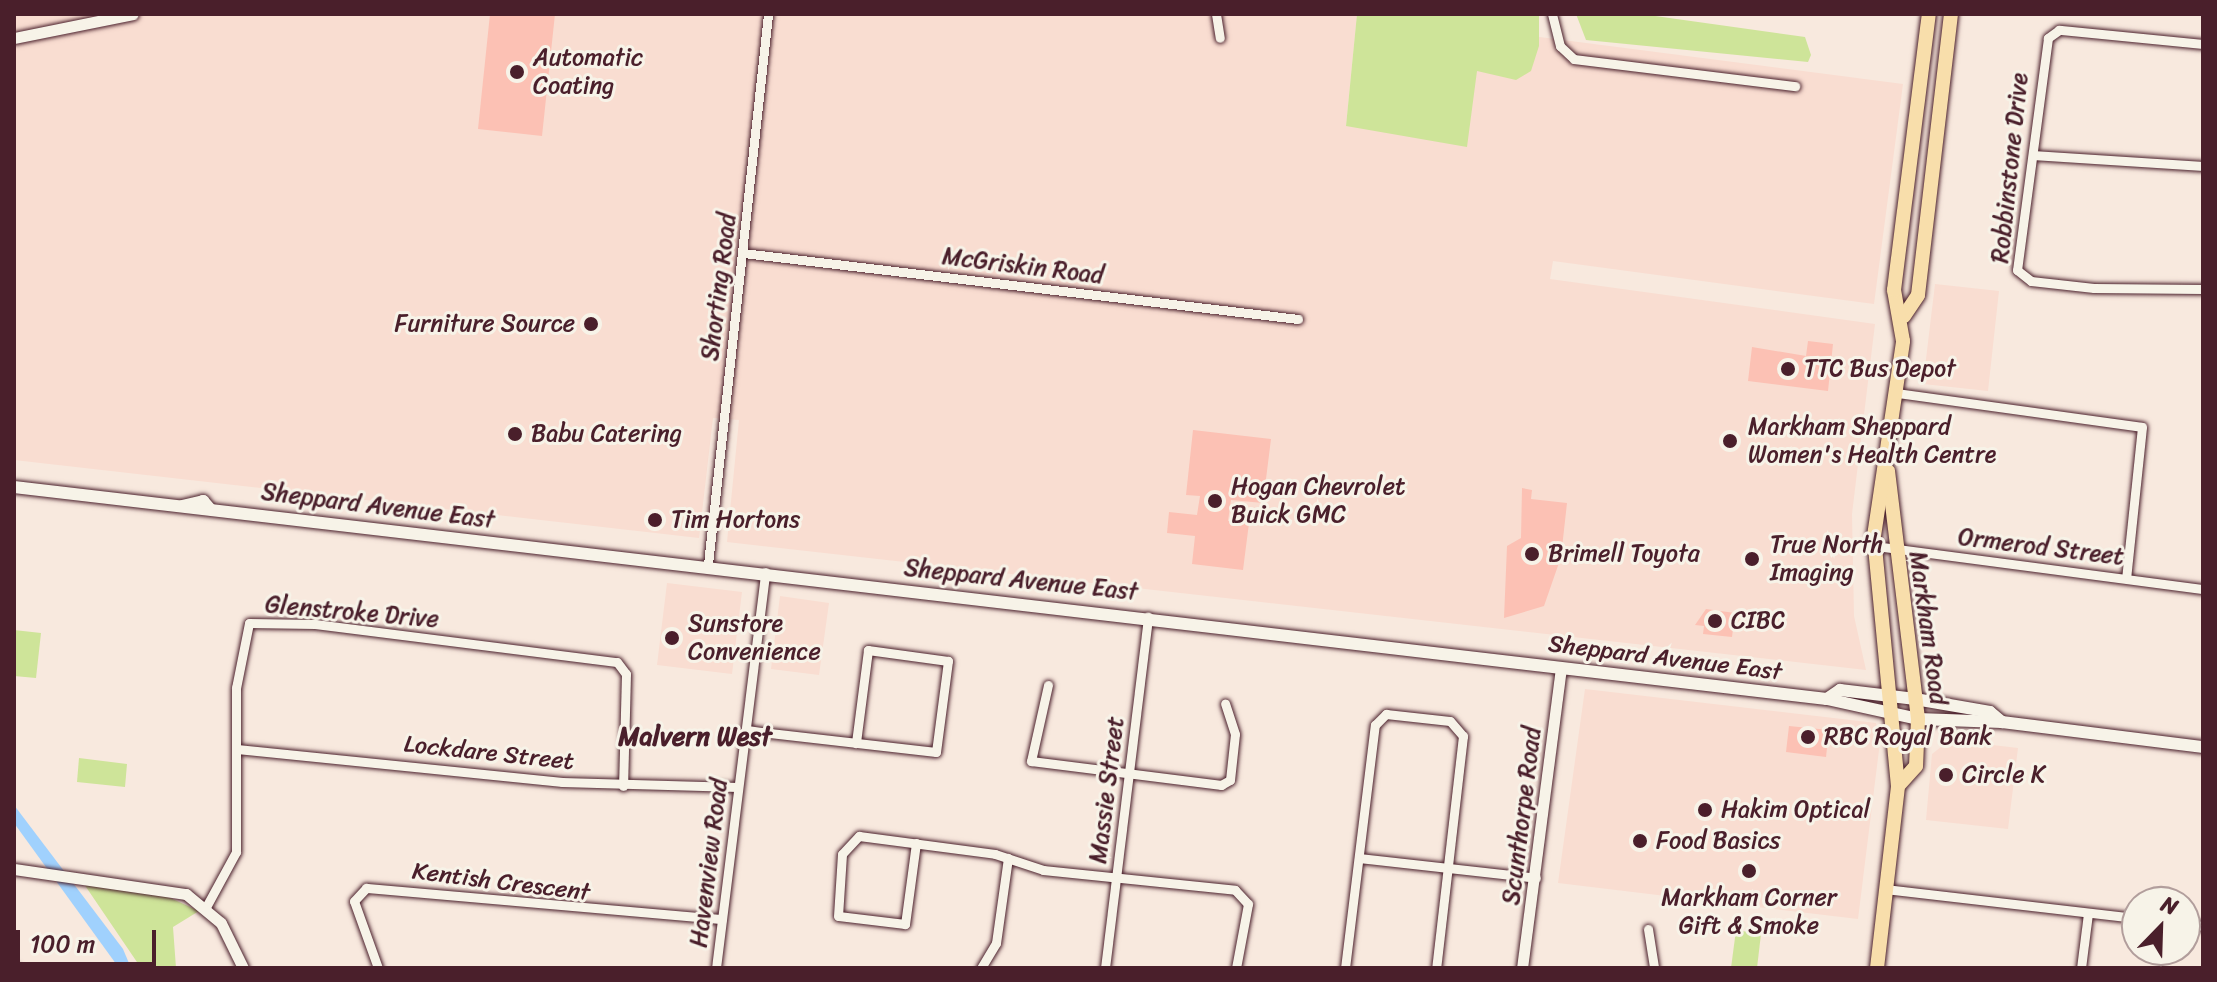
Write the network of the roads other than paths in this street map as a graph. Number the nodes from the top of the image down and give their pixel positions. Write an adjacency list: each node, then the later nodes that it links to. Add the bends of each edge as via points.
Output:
1 (133, 14): 7 (street)
2 (768, 14): 13 (street, Shorting Road)
3 (1216, 14): 8 (street)
4 (1552, 14): 10 (street, via 1560,46 1574,59)
5 (1929, 14): 15 (main road, Markham Road, via 1894,290)
6 (1951, 14): 15 (main road, Markham Road, via 1918,295)
7 (14, 38)
8 (1220, 38)
9 (2203, 44): 11 (street, Robbinstone Drive, via 2052,34 2042,52)
10 (1795, 86)
11 (2033, 155): 12 (street); 14 (street, Robbinstone Drive, via 2019,277)
12 (2203, 166)
13 (743, 253): 16 (street, McGriskin Road); 22 (street, Shorting Road)
14 (2203, 289)
15 (1904, 316): 17 (main road, Markham Road)
16 (1298, 319)
17 (1897, 393): 18 (main road, Markham Road); 24 (street, via 2142,427)
18 (1888, 471): 20 (main road, Markham Road, via 1877,492); 21 (main road, Markham Road, via 1895,489)
19 (14, 487): 22 (main road, Sheppard Avenue East, via 182,506 203,501 210,509)
20 (1875, 546): 21 (street, Ormerod Street); 29 (main road, Markham Road)
21 (1894, 548): 24 (street, Ormerod Street); 31 (main road, Markham Road)
22 (708, 564): 23 (main road, Sheppard Avenue East)
23 (765, 572): 26 (main road, Sheppard Avenue East); 36 (street, Havenview Road)
24 (2126, 578): 25 (street, Ormerod Street)
25 (2203, 589)
26 (1148, 617): 27 (main road, Sheppard Avenue East); 40 (street, Massie Street)
27 (1561, 669): 30 (main road, Sheppard Avenue East); 49 (street, Scunthorpe Road)
28 (1048, 685): 40 (street, via 1031,761)
29 (1893, 697): 30 (main road, Sheppard Avenue East, via 1840,690); 31 (main road, Sheppard Avenue East); 33 (main road, Markham Road)
30 (1827, 699): 33 (main road, Sheppard Avenue East)
31 (1915, 699): 34 (main road, Markham Road); 35 (main road, Sheppard Avenue East, via 1990,712)
32 (1225, 704): 40 (street, via 1235,734 1228,785)
33 (1895, 716): 34 (main road, Sheppard Avenue East); 42 (main road, Markham Road)
34 (1918, 719): 35 (main road, Sheppard Avenue East); 42 (main road, Markham Road, via 1916,766)
35 (2002, 722): 38 (main road, Sheppard Avenue East)
36 (747, 730): 37 (street); 43 (street, Havenview Road)
37 (856, 743): 37 (street, via 936,752 948,661 868,650)
38 (2203, 747)
39 (237, 749): 41 (street, Lockdare Street); 41 (street, Glenstroke Drive, via 246,628 260,620 315,624 617,662 626,674); 52 (street, Glenstroke Drive, via 236,852)
40 (1128, 773): 50 (street, Massie Street)
41 (623, 786): 43 (street, Lockdare Street)
42 (1898, 786): 51 (main road, Markham Road)
43 (738, 787): 55 (street, Havenview Road)
44 (916, 843): 44 (street, via 859,836 846,843 838,916 905,924); 45 (street)
45 (1008, 858): 50 (street); 60 (street, via 996,943)
46 (1359, 858): 47 (street); 47 (street, via 1380,717 1450,721 1463,736); 63 (street)
47 (1447, 868): 49 (street); 64 (street)
48 (14, 869): 52 (street, via 174,890)
49 (1536, 878): 65 (street, Scunthorpe Road)
50 (1116, 879): 61 (street, Massie Street); 62 (street, via 1240,892 1248,911)
51 (1885, 889): 53 (street); 67 (main road, Markham Road)
52 (206, 907): 57 (street)
53 (2088, 913): 54 (street); 68 (street)
54 (2121, 916)
55 (722, 919): 58 (street, Kentish Crescent, via 366,888 354,901); 59 (street, Havenview Road)
56 (1648, 929): 66 (street)
57 (243, 968)
58 (378, 968)
59 (716, 968)
60 (981, 968)
61 (1105, 968)
62 (1236, 968)
63 (1345, 968)
64 (1436, 968)
65 (1522, 968)
66 (1654, 968)
67 (1877, 968)
68 (2081, 968)

